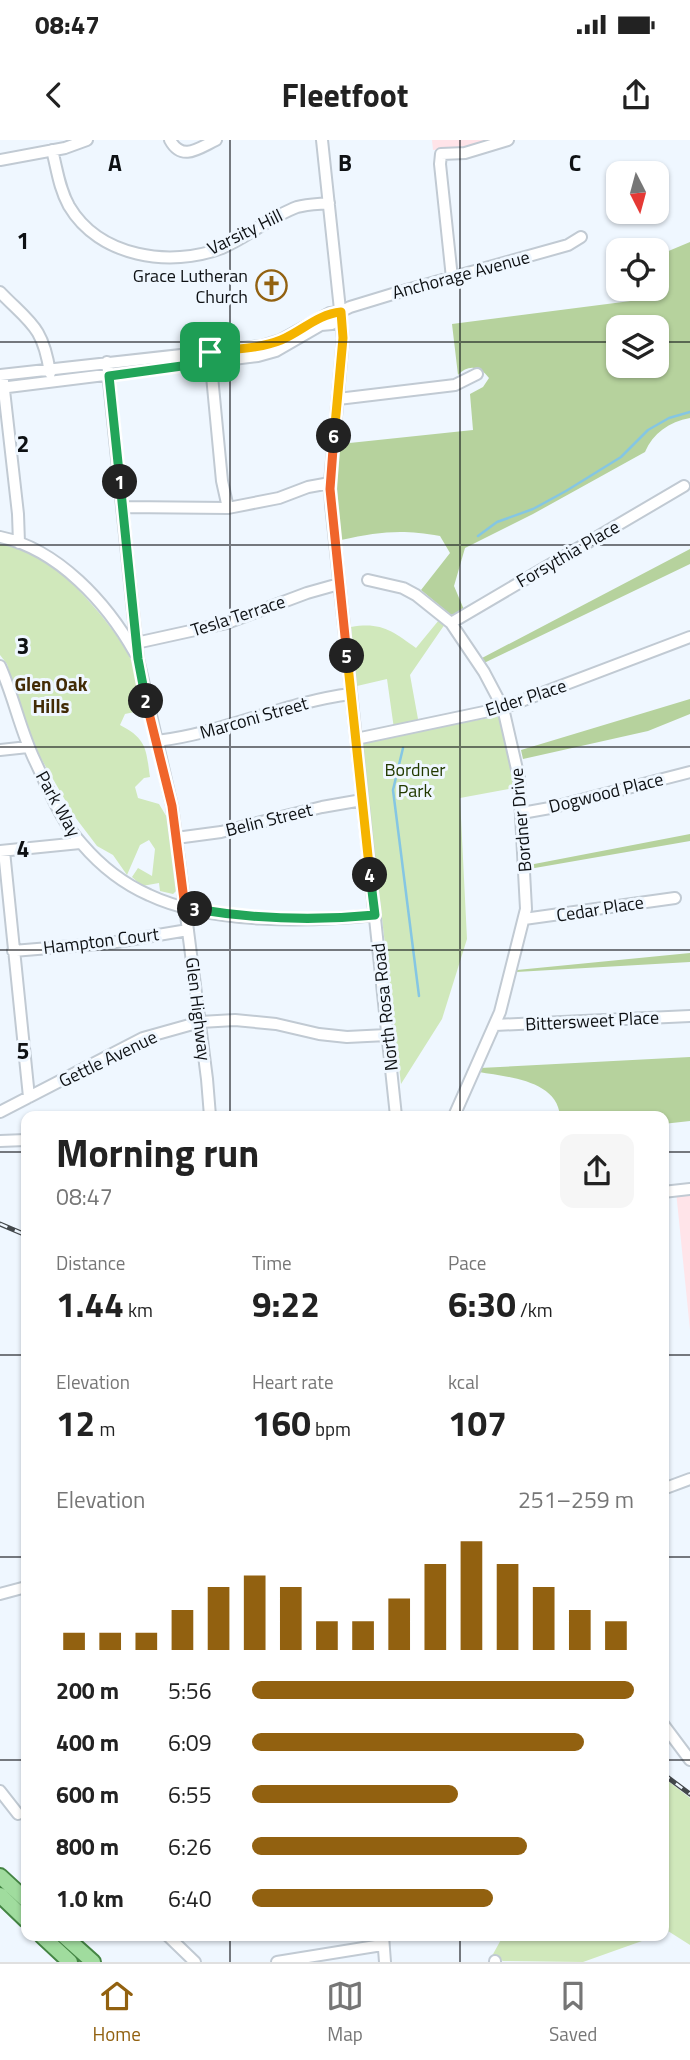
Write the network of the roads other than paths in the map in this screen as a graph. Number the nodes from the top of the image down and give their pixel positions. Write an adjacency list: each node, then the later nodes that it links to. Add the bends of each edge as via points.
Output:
1 (87, 140): 6 (street)
2 (170, 140): 3 (street, via 183,152)
3 (216, 140)
4 (323, 140): 8 (street, North Rosa Road)
5 (508, 140): 10 (street, via 465,153 442,154)
6 (52, 150): 7 (street); 8 (street, Varsity Hill, via 65,197 83,224 115,246 145,256 212,251 296,208)
7 (0, 160)
8 (329, 202): 12 (street, North Rosa Road)
9 (581, 237): 10 (street, Anchorage Avenue, via 568,245)
10 (452, 278): 12 (street, Anchorage Avenue)
11 (0, 292): 15 (street, via 36,326)
12 (341, 312): 13 (street, Anchorage Avenue, via 332,324 321,325 276,351); 21 (street, North Rosa Road)
13 (211, 357): 14 (street); 18 (street); 25 (street)
14 (107, 362): 15 (street); 18 (street, Glen Highway)
15 (49, 369): 16 (street); 19 (street)
16 (1, 374): 20 (street)
17 (477, 374): 21 (street, via 455,385)
18 (109, 376): 19 (street); 24 (street, Glen Highway)
19 (51, 383): 20 (street)
20 (2, 388): 27 (street)
21 (338, 398): 22 (street, North Rosa Road)
22 (330, 483): 25 (street); 29 (street, North Rosa Road)
23 (684, 486): 30 (street, Forsythia Place)
24 (123, 507): 25 (street); 32 (street, Glen Highway)
25 (228, 508)
26 (0, 537): 27 (street)
27 (19, 542): 33 (street, via 78,581 117,624)
28 (368, 580): 30 (street, Bordner Drive, via 416,594)
29 (339, 584): 32 (street, Tesla Terrace, via 227,623); 35 (street, North Rosa Road)
30 (451, 623): 36 (street, Bordner Drive)
31 (690, 637): 36 (street, Elder Place)
32 (136, 643): 33 (street, Glen Highway)
33 (138, 659): 38 (street, Glen Highway)
34 (0, 666): 39 (street, Park Way)
35 (351, 694): 37 (street, North Rosa Road); 38 (street, Marconi Street)
36 (503, 708): 37 (street, Elder Place); 43 (street, Bordner Drive)
37 (356, 738): 42 (street, North Rosa Road)
38 (157, 741): 44 (street, Glen Highway)
39 (28, 747): 40 (street); 45 (street, Park Way)
40 (0, 751)
41 (690, 772): 43 (street, Dogwood Place)
42 (362, 800): 44 (street, Belin Street); 49 (street, North Rosa Road)
43 (522, 813): 50 (street, Bordner Drive)
44 (176, 838): 48 (street, Glen Highway)
45 (80, 843): 46 (street); 48 (street, Park Way, via 132,887)
46 (2, 851): 52 (street)
47 (675, 898): 50 (street, Cedar Place)
48 (185, 908): 49 (street, Park Way, via 265,918); 51 (street, Glen Highway)
49 (375, 915): 56 (street, North Rosa Road)
50 (524, 919): 55 (street, Bordner Drive)
51 (188, 930): 52 (street, Hampton Court, via 110,943); 54 (street, Glen Highway)
52 (13, 951): 57 (street)
53 (690, 1016): 55 (street, Bittersweet Place)
54 (200, 1022): 56 (street, Gettle Avenue, via 276,1024 347,1037); 57 (street, Gettle Avenue, via 143,1038); 58 (street, Glen Highway)
55 (495, 1025): 60 (street, Bordner Drive)
56 (387, 1035): 59 (street, North Rosa Road)
57 (29, 1097): 61 (street, Gettle Avenue)
58 (209, 1111)
59 (395, 1111)
60 (456, 1111)
61 (0, 1112)
62 (21, 1140): 63 (street)
63 (0, 1141)
64 (690, 1189): 65 (street)
65 (669, 1191)
66 (690, 1479): 67 (street)
67 (669, 1487)
68 (21, 1588): 69 (street)
69 (0, 1594)
70 (669, 1732): 71 (street)
71 (690, 1760)
72 (0, 1791): 73 (street)
73 (18, 1814)
74 (0, 1875): 76 (main road)
75 (0, 1895): 77 (main road)
76 (21, 1895)
77 (21, 1915)
78 (47, 1941): 83 (main road)
79 (70, 1941): 84 (main road)
80 (173, 1941): 85 (street)
81 (378, 1941): 86 (street)
82 (383, 1941): 87 (street)
83 (70, 1962)
84 (93, 1962)
85 (195, 1962)
86 (276, 1962)
87 (385, 1962)

